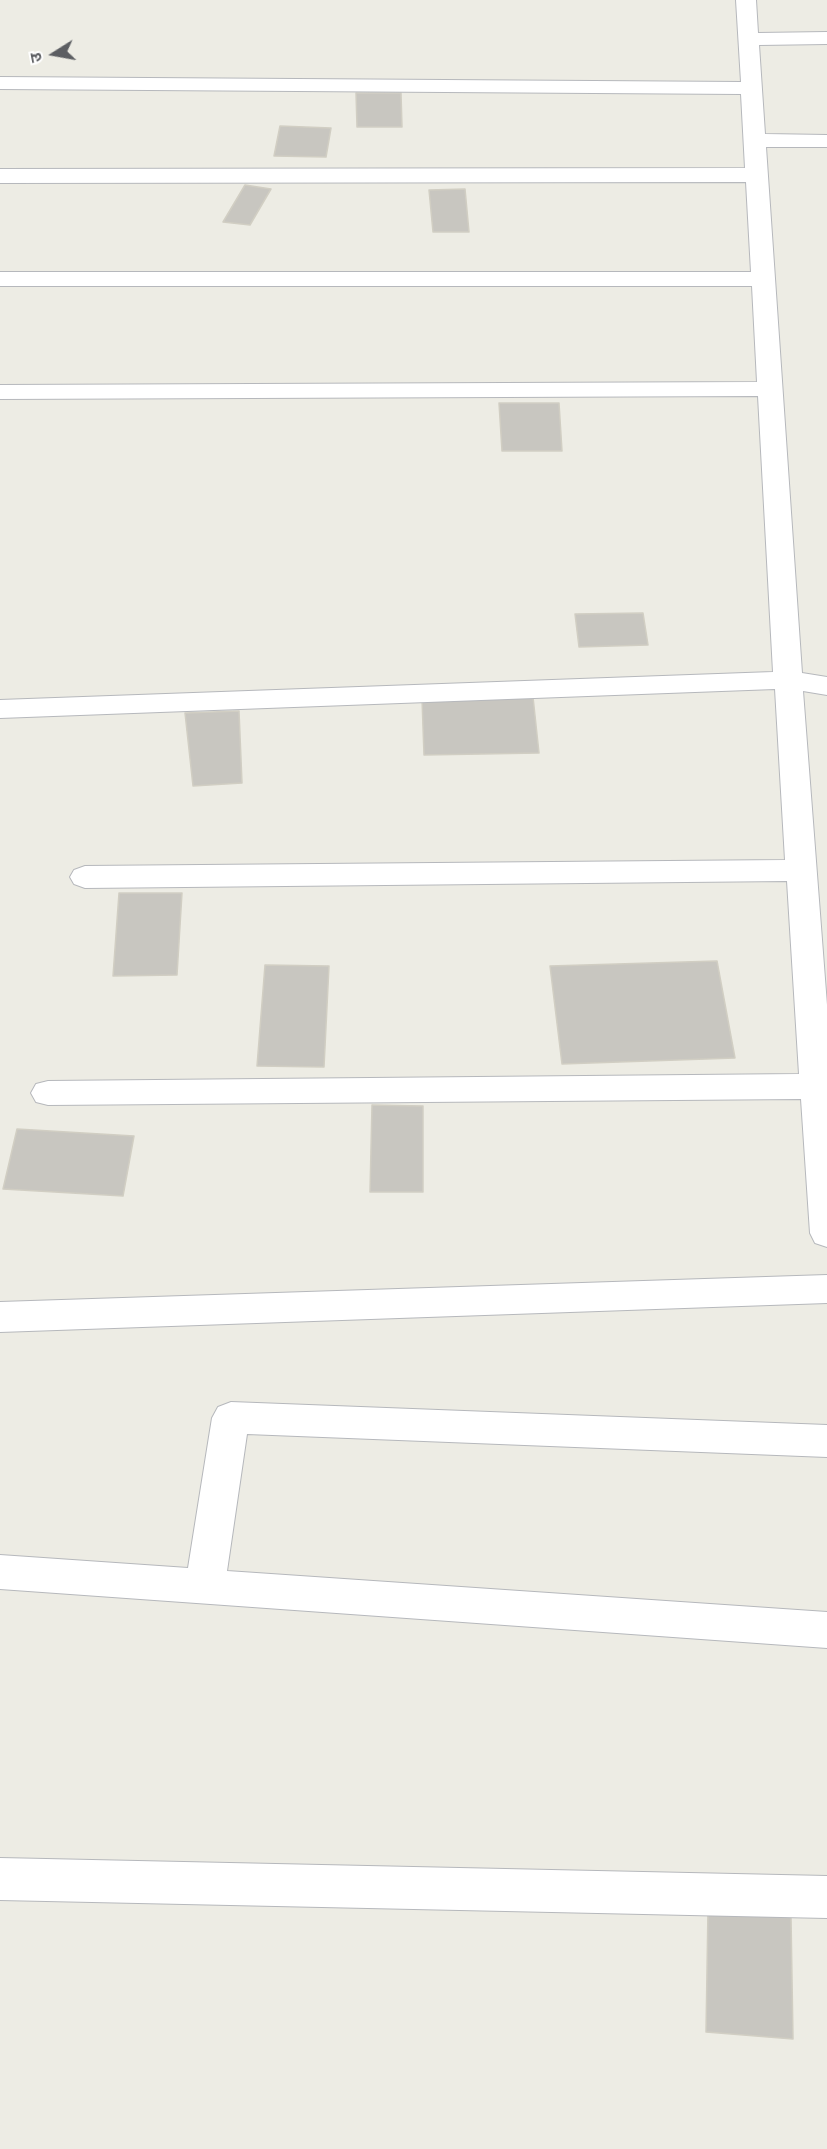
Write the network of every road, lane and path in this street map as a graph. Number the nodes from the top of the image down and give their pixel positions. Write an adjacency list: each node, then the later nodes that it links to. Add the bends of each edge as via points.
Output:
1 (746, 0): 2 (street)
2 (748, 39): 3 (street); 5 (street)
3 (827, 39)
4 (0, 83): 5 (street)
5 (752, 88): 6 (street)
6 (755, 140): 7 (street); 8 (street)
7 (827, 141)
8 (757, 175): 9 (street); 11 (street)
9 (0, 176)
10 (0, 279): 11 (street)
11 (764, 279): 12 (street)
12 (771, 389): 13 (street); 14 (street)
13 (0, 392)
14 (788, 680): 15 (street); 16 (street); 17 (street)
15 (827, 686)
16 (0, 709)
17 (803, 870): 18 (street); 19 (street)
18 (85, 877)
19 (817, 1086): 20 (street); 21 (street)
20 (48, 1093)
21 (827, 1233)
22 (827, 1289): 23 (street)
23 (0, 1317)
24 (827, 1441): 26 (street, via 231,1418)
25 (0, 1572): 26 (street)
26 (205, 1587): 27 (street)
27 (827, 1630)
28 (0, 1879): 29 (street)
29 (827, 1898)

